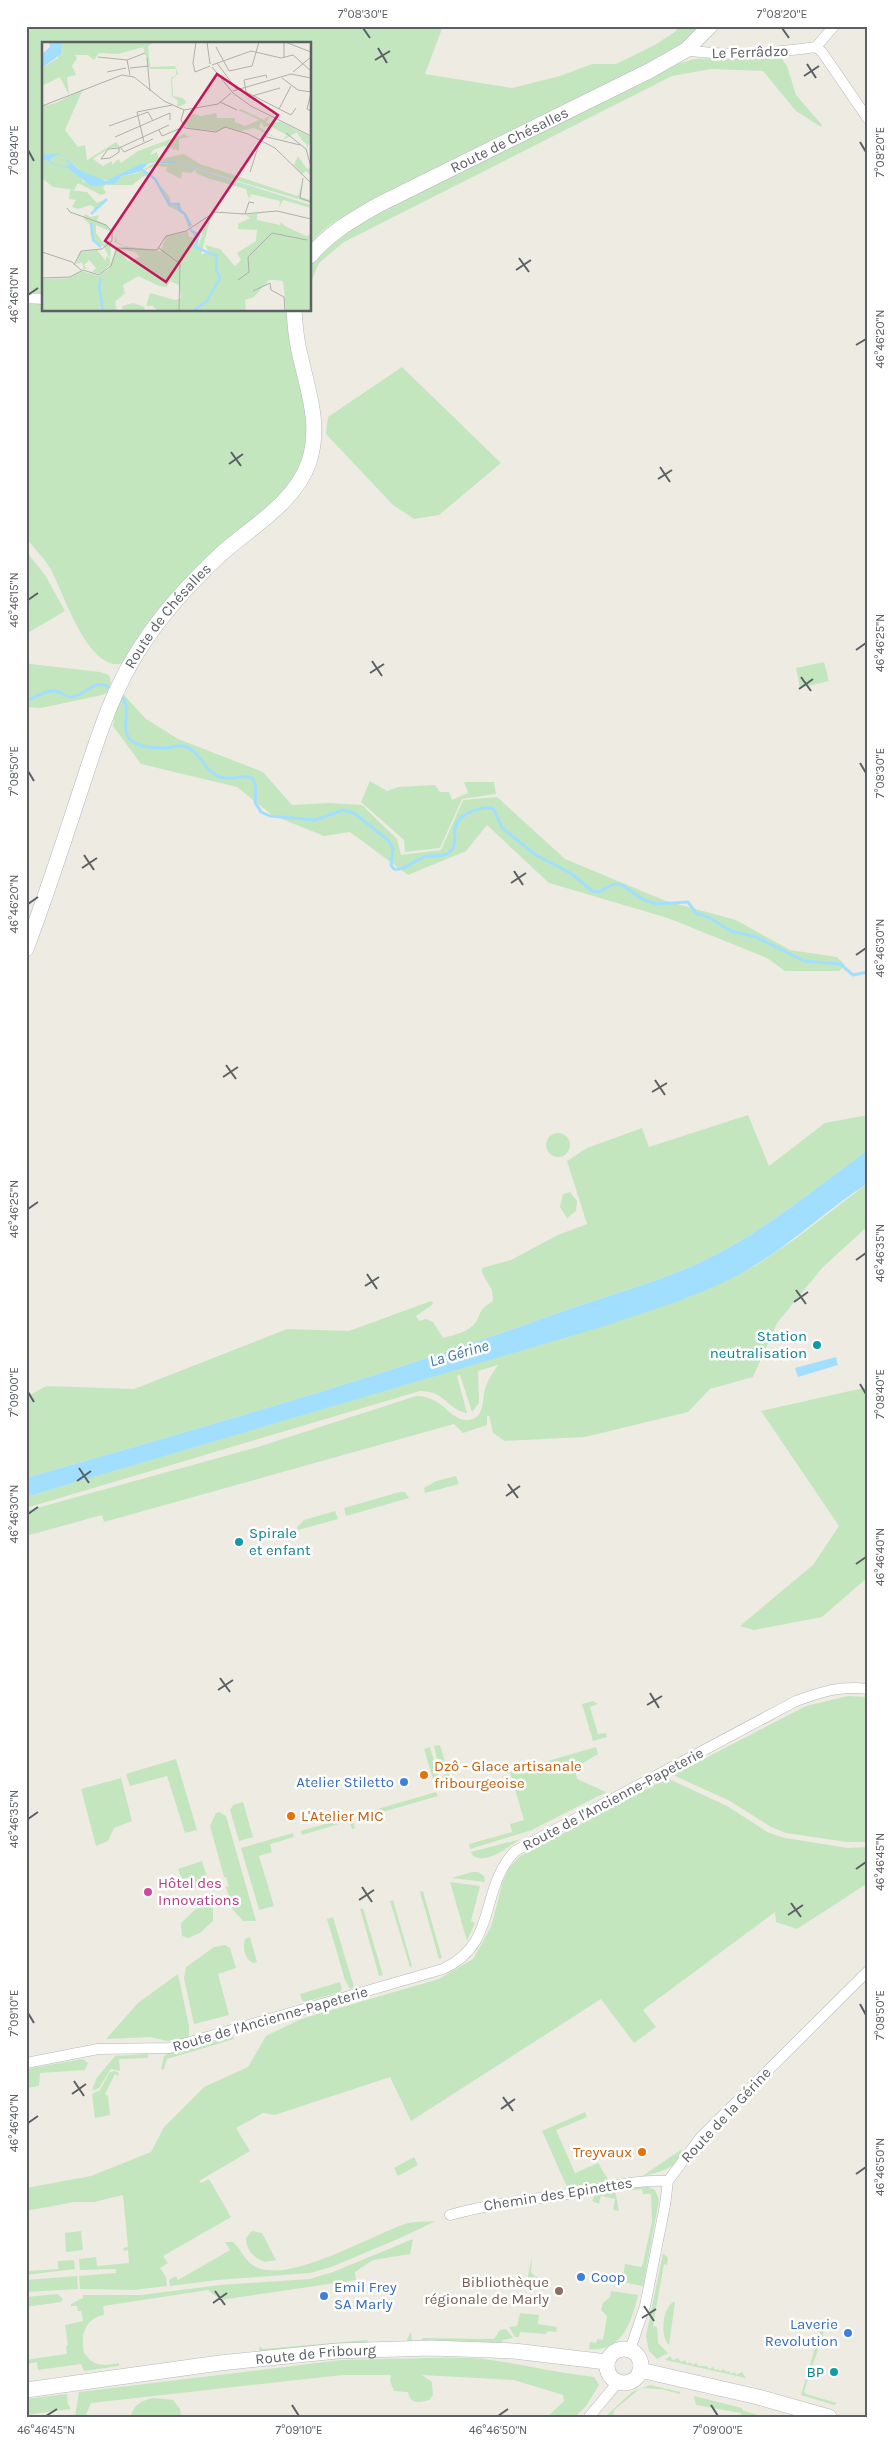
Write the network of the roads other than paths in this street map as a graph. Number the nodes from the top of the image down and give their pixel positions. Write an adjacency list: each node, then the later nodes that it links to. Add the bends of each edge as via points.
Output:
1 (710, 26): 4 (street, Route de Chésalles)
2 (834, 26): 3 (street)
3 (816, 47): 4 (street, Le Ferrâdzo, via 784,52 710,54); 5 (street)
4 (686, 50): 6 (street, Route de Chésalles, via 378,205 338,228)
5 (868, 119)
6 (311, 255)
7 (26, 298): 8 (street)
8 (42, 299)
9 (294, 311): 10 (street, Route de Chésalles, via 299,354 315,422 309,464 283,502 205,570 165,613 141,646 110,705)
10 (26, 949)
11 (868, 1689): 13 (street, Route de l'Ancienne-Papeterie, via 850,1686 825,1690 796,1701 515,1851 498,1875 478,1940 450,1966 169,2048 98,2049)
12 (868, 1971): 14 (street, Route de la Gérine, via 700,2138)
13 (26, 2062)
14 (668, 2181): 15 (street, Chemin des Epinettes, via 646,2179 580,2192 494,2203); 16 (street, Route de la Gérine, via 645,2306)
15 (450, 2215)
16 (630, 2350): 17 (street, via 618,2350); 18 (street, via 639,2358)
17 (607, 2362): 19 (street, via 608,2372); 20 (street, Route de Fribourg, via 505,2351 431,2348 337,2351 220,2363)
18 (640, 2370): 19 (street, via 632,2381); 22 (street, via 758,2396)
19 (618, 2382): 21 (street)
20 (26, 2390)
21 (589, 2417)
22 (829, 2417)

